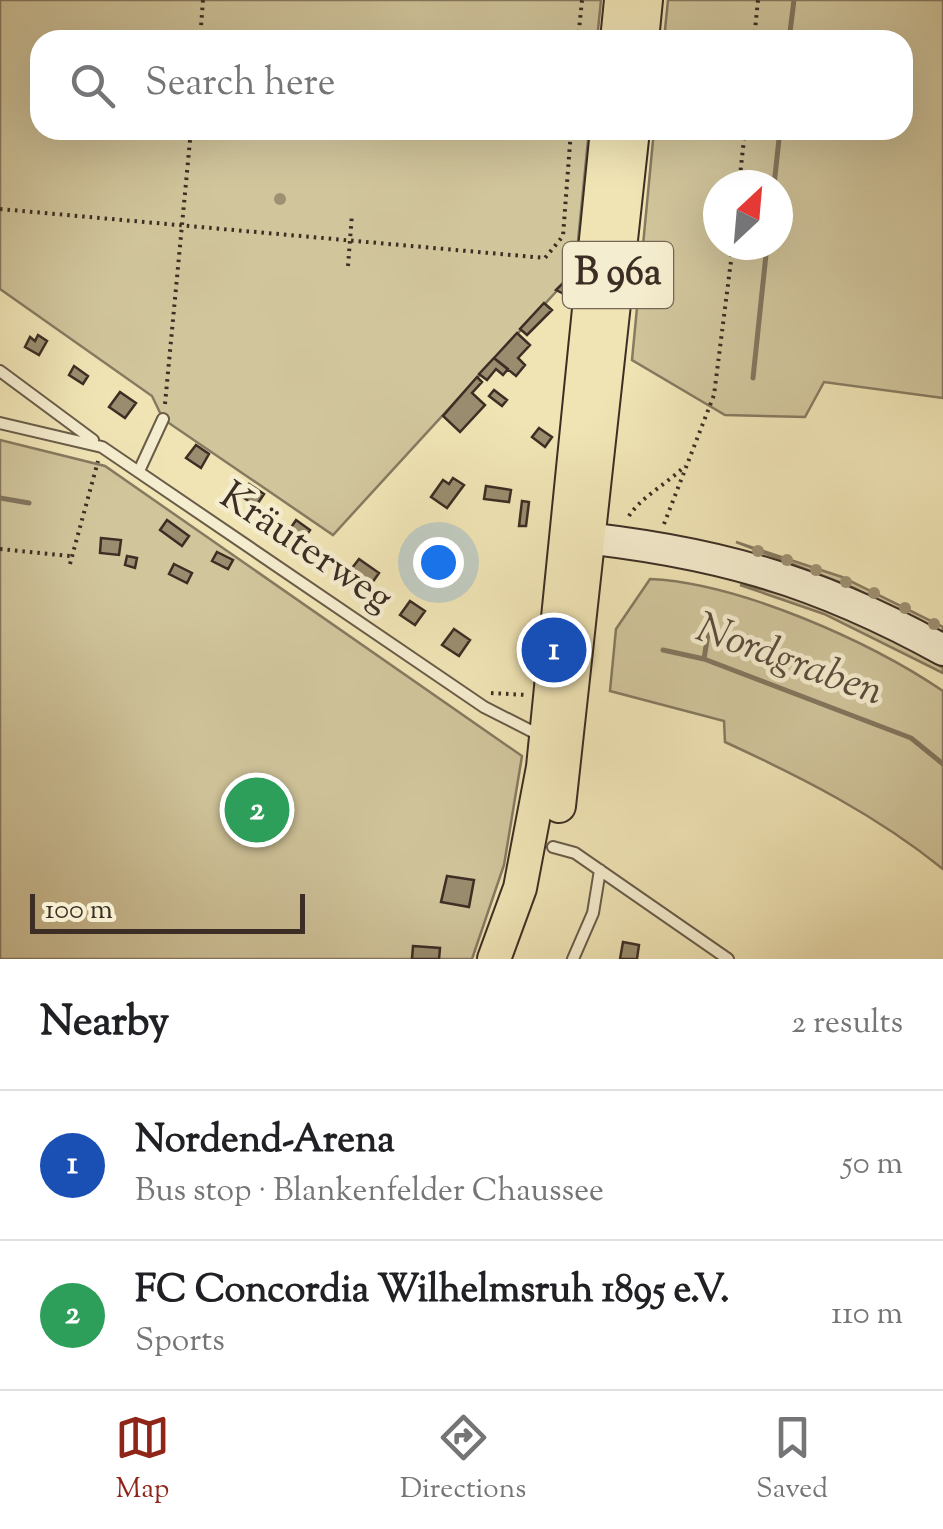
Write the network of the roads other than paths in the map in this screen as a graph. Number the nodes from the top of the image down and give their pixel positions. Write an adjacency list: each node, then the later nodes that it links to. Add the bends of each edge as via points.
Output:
1 (621, 0): 3 (main road)
2 (646, 0): 4 (main road)
3 (617, 30)
4 (643, 30)
5 (606, 140): 12 (main road, B 96a)
6 (632, 140): 12 (main road, B 96a)
7 (0, 371): 10 (lane)
8 (164, 419): 11 (lane)
9 (0, 423): 10 (lane, Kräuterweg)
10 (102, 447): 11 (lane, Kräuterweg)
11 (139, 472): 14 (lane, Kräuterweg, via 461,692)
12 (578, 538): 13 (main road, via 726,559 845,600); 14 (main road, B 96a, via 553,679)
13 (943, 650)
14 (557, 739): 15 (main road, B 96a); 17 (main road, B 96a, via 520,888)
15 (553, 847): 16 (lane); 18 (main road, B 96a)
16 (600, 870): 19 (lane, via 593,913); 20 (lane)
17 (494, 959)
18 (518, 959)
19 (573, 959)
20 (728, 959)

